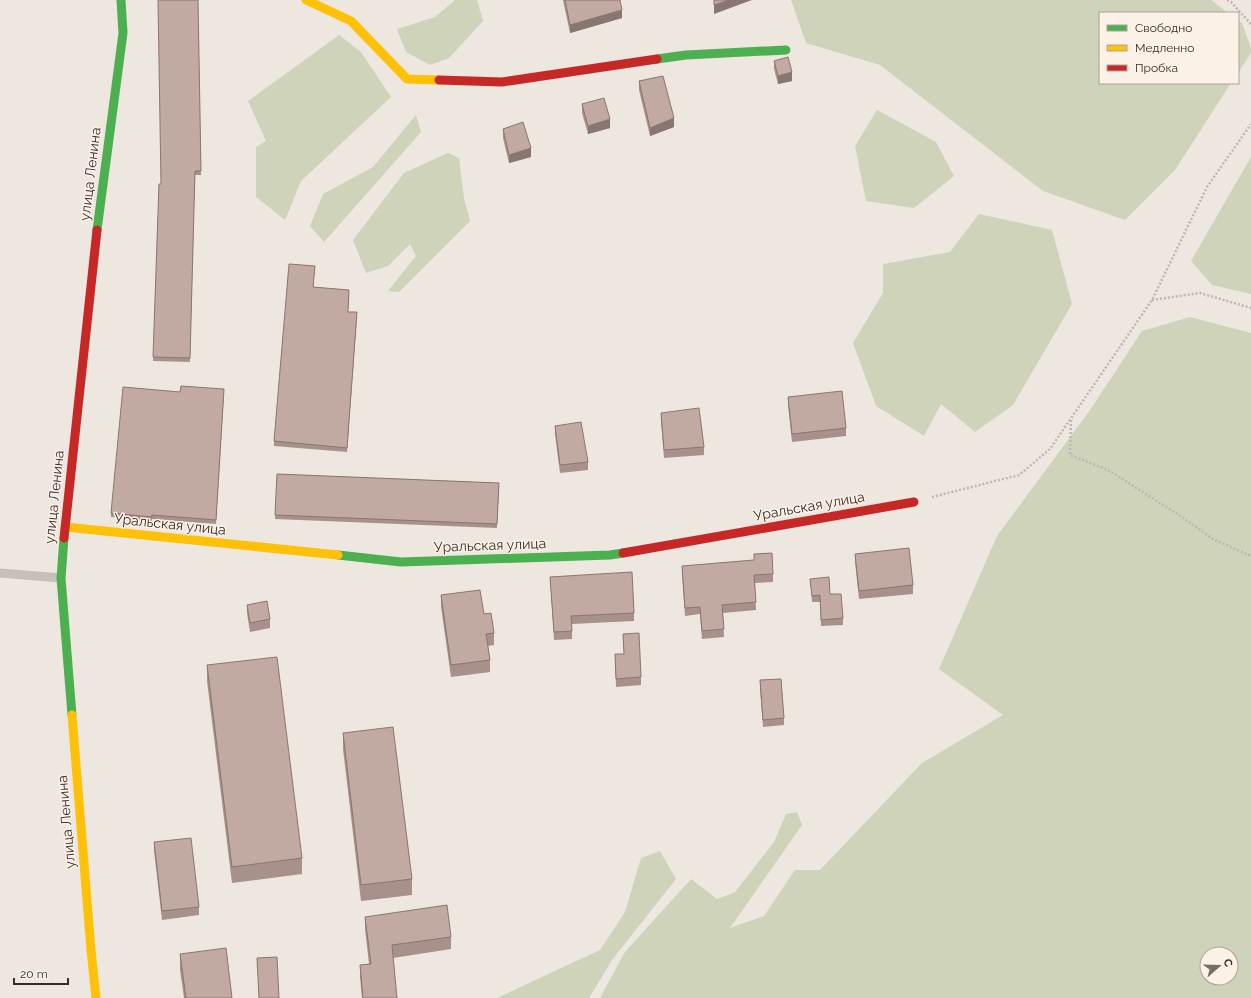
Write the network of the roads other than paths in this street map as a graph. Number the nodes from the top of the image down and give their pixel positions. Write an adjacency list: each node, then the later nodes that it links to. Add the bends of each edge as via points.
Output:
1 (121, 0): 5 (street, улица Ленина, via 124,33 100,203)
2 (306, 0): 3 (street, via 351,21 407,79 502,82 686,55)
3 (786, 50)
4 (914, 502): 5 (street, Уральская улица, via 610,555 401,562)
5 (65, 527): 7 (street, улица Ленина)
6 (0, 573): 7 (lane)
7 (61, 578): 8 (street, улица Ленина)
8 (96, 998)

